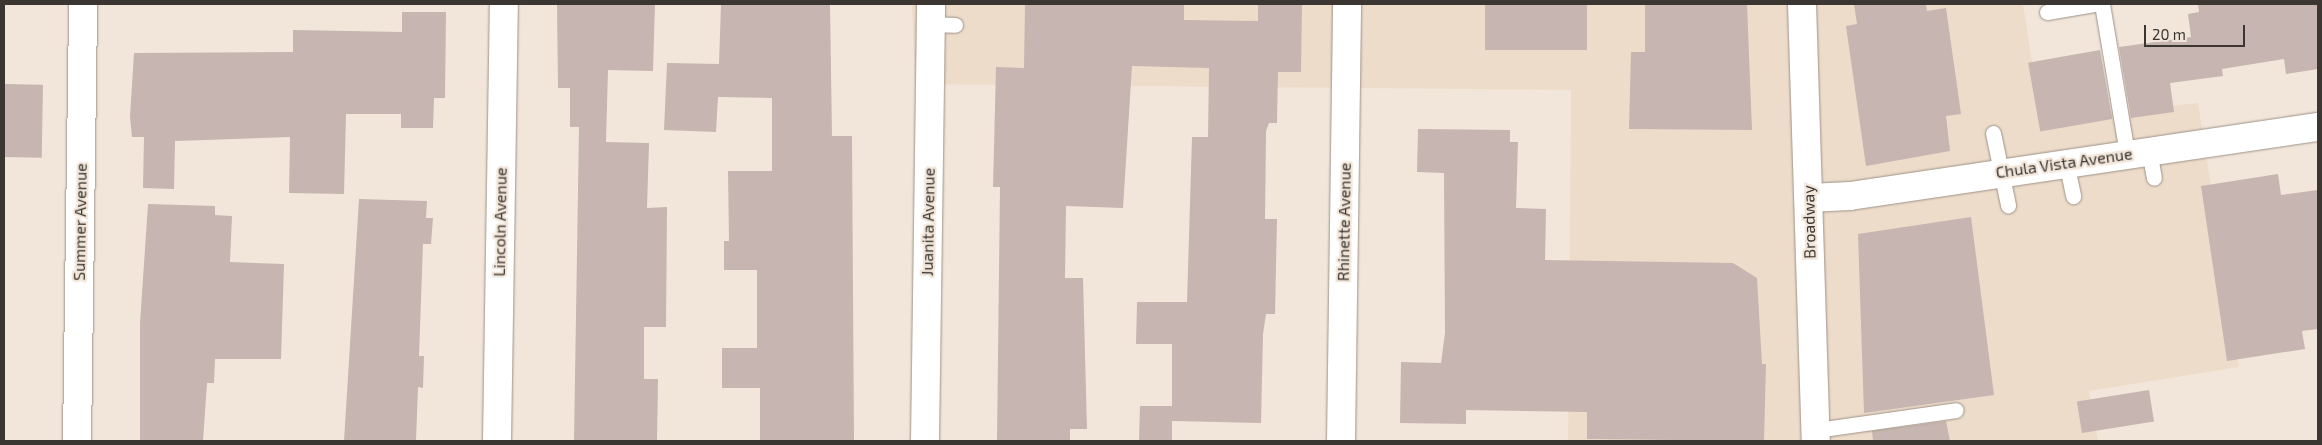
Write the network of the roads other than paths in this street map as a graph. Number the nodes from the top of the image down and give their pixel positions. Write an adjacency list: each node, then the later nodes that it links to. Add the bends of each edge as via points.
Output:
1 (83, 4): 20 (street, Summer Avenue)
2 (504, 4): 21 (street, Lincoln Avenue)
3 (1347, 4): 23 (street, Rhinette Avenue)
4 (1802, 4): 16 (street, Broadway)
5 (2095, 4): 7 (lane)
6 (2102, 4): 11 (lane)
7 (2047, 12)
8 (939, 17): 22 (street, Juanita Avenue)
9 (2318, 127): 11 (street, Chula Vista Avenue)
10 (1993, 133): 13 (lane)
11 (2138, 152): 12 (street, Chula Vista Avenue); 14 (lane)
12 (2066, 162): 13 (street, Chula Vista Avenue); 15 (lane)
13 (2001, 172): 16 (street, Chula Vista Avenue); 17 (lane)
14 (2154, 178)
15 (2073, 196)
16 (1809, 198): 19 (street, Broadway)
17 (2008, 205)
18 (1956, 410): 19 (lane)
19 (1816, 436)
20 (77, 441)
21 (497, 441)
22 (925, 441)
23 (1341, 441)

